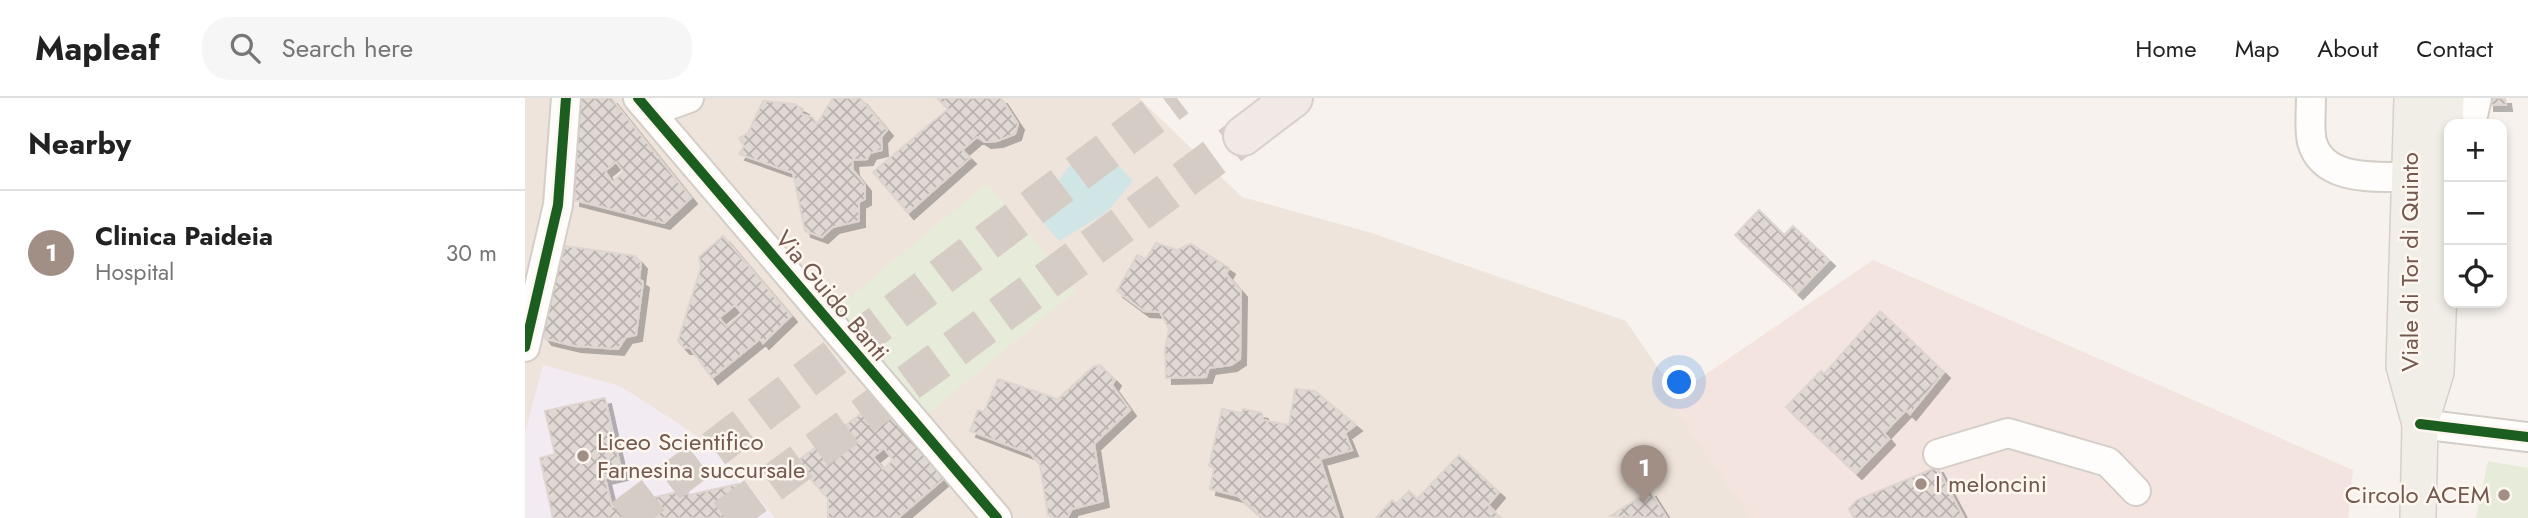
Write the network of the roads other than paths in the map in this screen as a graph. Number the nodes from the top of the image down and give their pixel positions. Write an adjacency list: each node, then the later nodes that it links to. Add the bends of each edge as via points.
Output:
1 (566, 98): 14 (street, via 558,205)
2 (689, 98): 8 (street)
3 (1293, 98): 11 (highway)
4 (2311, 98): 12 (street, via 2312,142 2331,167 2345,174)
5 (2412, 98): 12 (main road, Viale di Tor di Quinto)
6 (2446, 98): 9 (main road, Viale di Tor di Quinto)
7 (2477, 98): 10 (street)
8 (644, 105): 20 (street, Via Guido Banti)
9 (2446, 119)
10 (2472, 119)
11 (1243, 136)
12 (2410, 177): 16 (main road, Viale di Tor di Quinto, via 2404,366)
13 (2445, 182): 16 (main road, Viale di Tor di Quinto, via 2436,372)
14 (531, 294): 15 (street)
15 (525, 348)
16 (2420, 424): 17 (street); 21 (main road, Viale di Tor di Quinto)
17 (2528, 437)
18 (1938, 454): 19 (street, via 2008,433 2108,462)
19 (2136, 491)
20 (997, 518)
21 (2418, 518)

